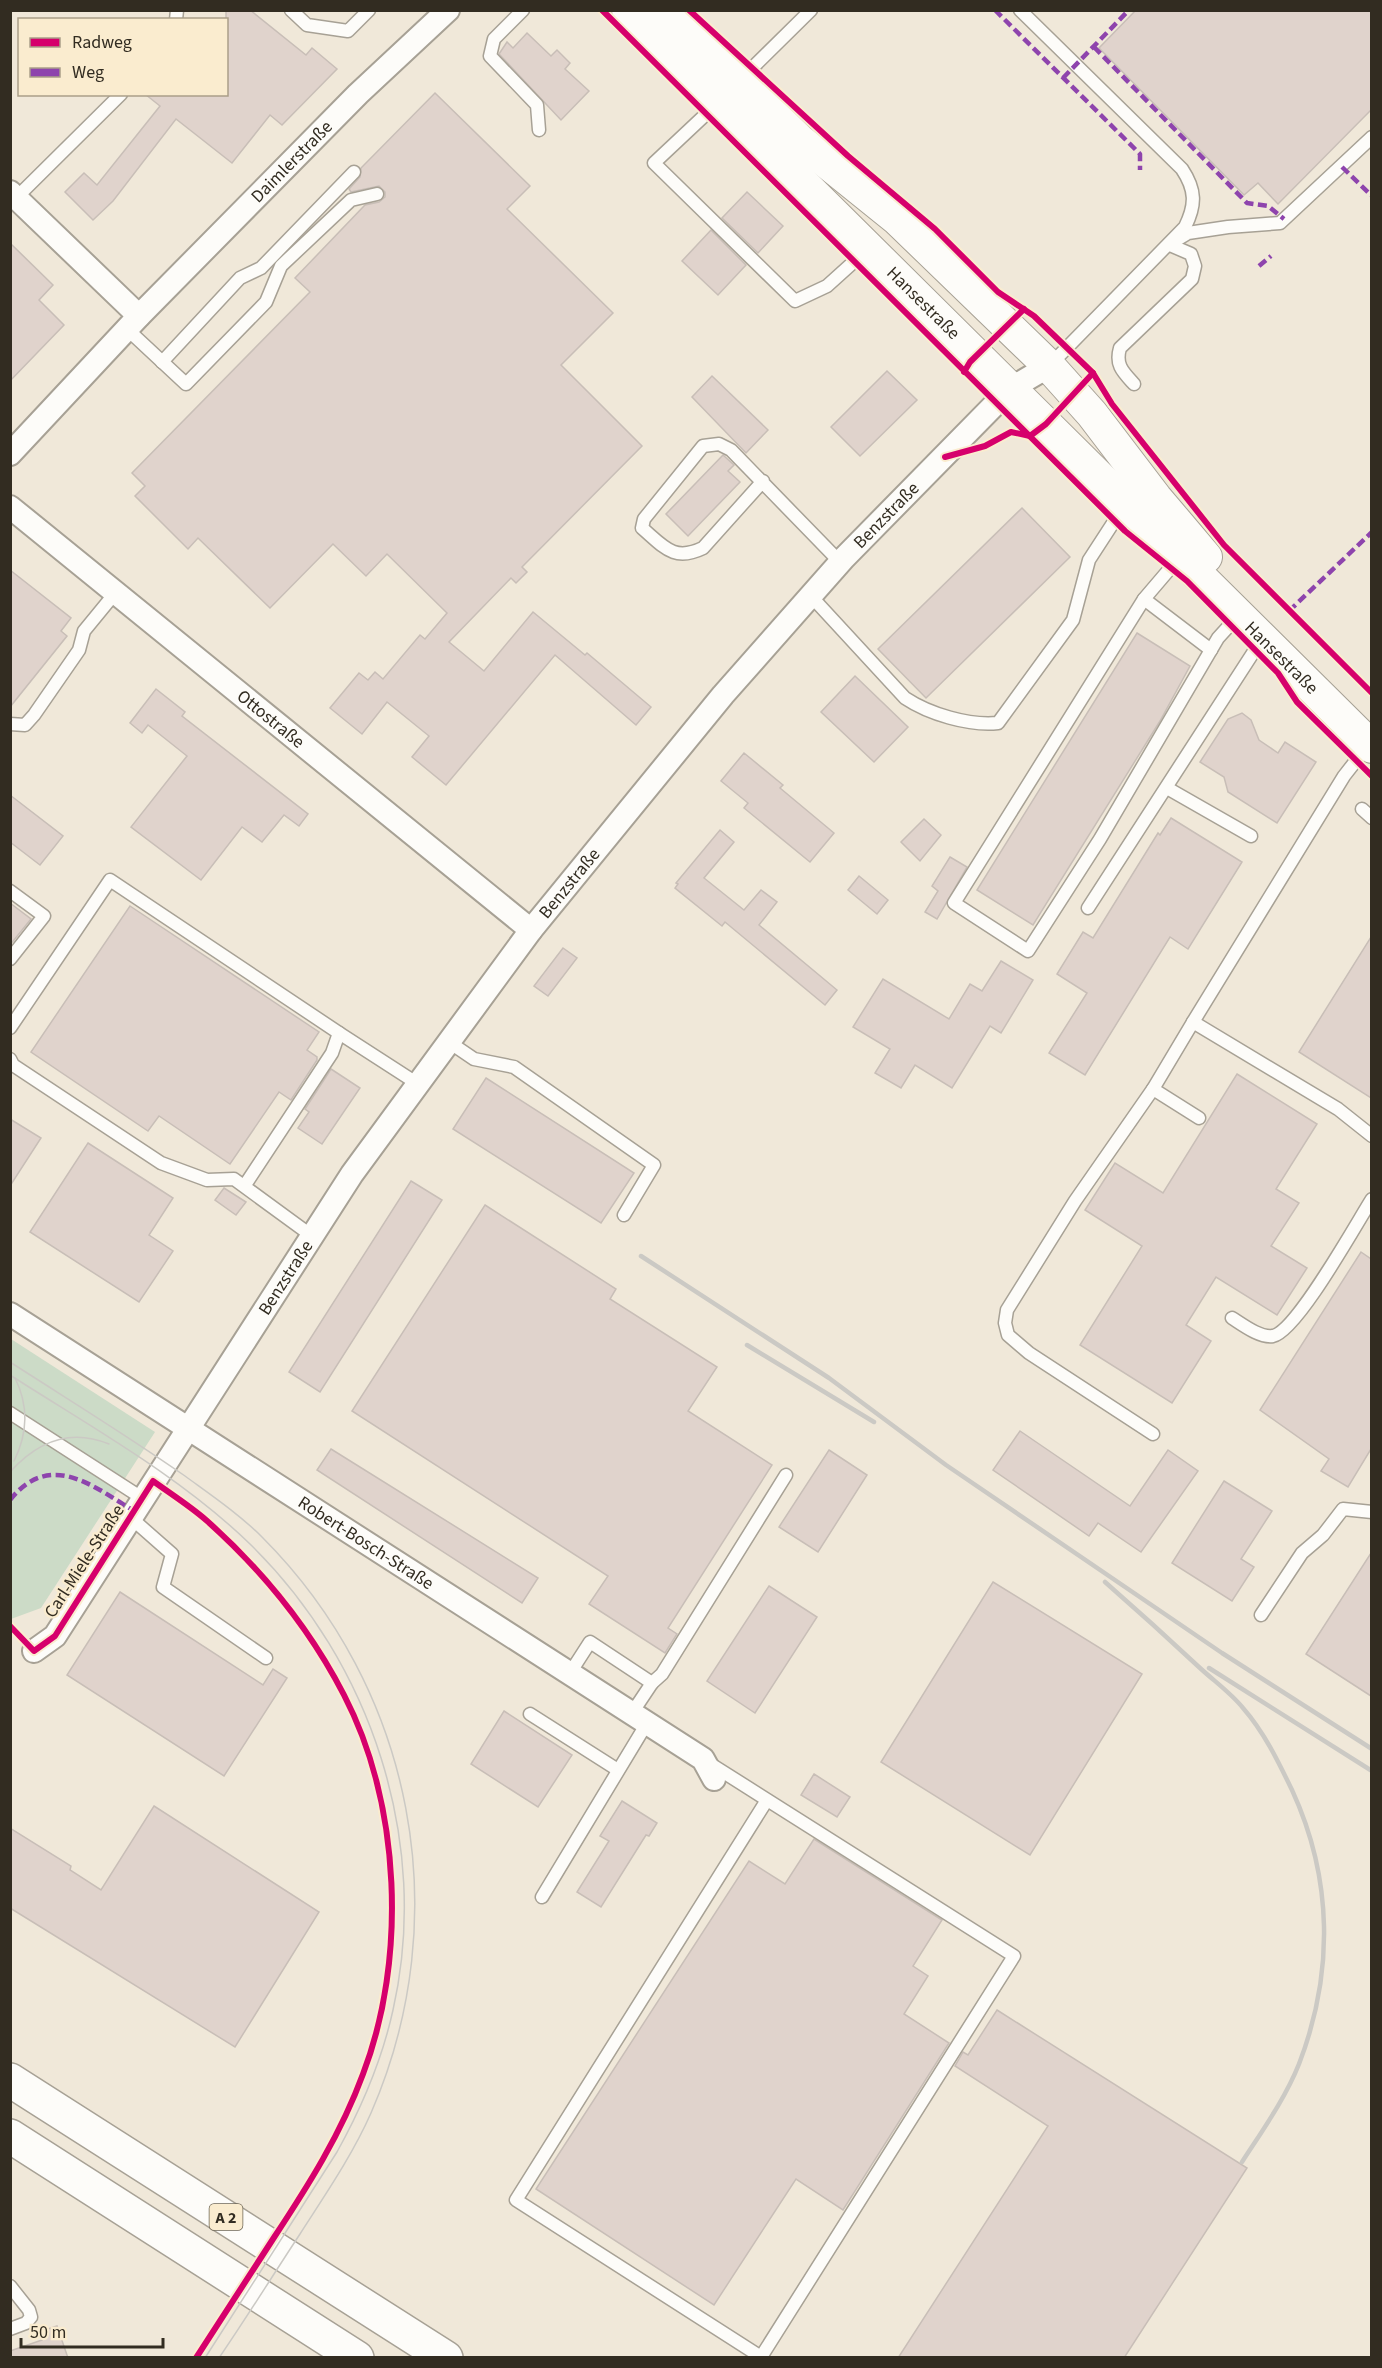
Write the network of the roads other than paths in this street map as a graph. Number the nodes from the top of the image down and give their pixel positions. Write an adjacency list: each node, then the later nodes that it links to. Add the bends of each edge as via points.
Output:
1 (291, 10): 2 (lane, via 307,25 348,31)
2 (369, 10)
3 (448, 10): 18 (street, Daimlerstraße, via 358,94)
4 (524, 10): 11 (lane, via 495,39 490,56 537,105)
5 (628, 10): 9 (main road, Hansestraße)
6 (666, 10): 9 (main road, Hansestraße)
7 (811, 10): 9 (lane)
8 (1020, 10): 16 (lane, via 1167,154 1191,183 1192,213)
9 (728, 92): 17 (main road, Hansestraße); 17 (lane, via 654,163 795,301 827,286); 20 (main road, Hansestraße, via 799,140 897,219)
10 (119, 96): 15 (lane)
11 (539, 130)
12 (1371, 137): 16 (lane, via 1280,223 1188,233)
13 (354, 172): 19 (lane, via 261,268 240,278)
14 (377, 194): 19 (lane, via 351,200 281,266 266,302 186,384)
15 (13, 195): 18 (street)
16 (1170, 245): 20 (lane); 21 (lane, via 1191,254 1192,279 1120,348 1119,367)
17 (869, 248): 22 (main road, Hansestraße)
18 (133, 322): 19 (lane); 23 (street, Daimlerstraße)
19 (162, 362)
20 (1049, 366): 22 (street, Benzstraße); 36 (main road, Hansestraße, via 1208,559)
21 (1134, 384)
22 (1010, 389): 26 (main road, Hansestraße); 28 (street, Benzstraße)
23 (10, 454)
24 (763, 481): 24 (lane, via 731,450 719,444 703,446 644,519 642,528 666,550 690,555 703,548); 28 (lane)
25 (10, 507): 29 (street, Ottostraße)
26 (1131, 508): 27 (main road, Hansestraße); 30 (lane, via 1115,520 1089,560 1073,620 998,723 984,724 920,708 905,698)
27 (1180, 557): 31 (lane); 32 (main road, Hansestraße)
28 (840, 562): 30 (street, Benzstraße)
29 (116, 592): 35 (lane, via 84,631 80,650 34,715 25,725); 41 (street, Ottostraße)
30 (810, 595): 41 (street, Benzstraße, via 634,801)
31 (1144, 599): 34 (lane); 34 (lane, via 954,903 1028,951 1100,839)
32 (1239, 615): 33 (main road, Hansestraße); 34 (lane)
33 (1263, 638): 36 (main road, Hansestraße); 37 (lane)
34 (1211, 650)
35 (10, 724)
36 (1371, 738): 43 (lane)
37 (1167, 788): 38 (lane); 40 (lane)
38 (1251, 836)
39 (10, 891): 42 (lane, via 44,916)
40 (1088, 908)
41 (531, 930): 46 (street, Benzstraße)
42 (10, 959)
43 (1192, 1022): 49 (lane); 51 (lane, via 1338,1109)
44 (10, 1028): 45 (lane, via 110,880)
45 (339, 1033): 48 (lane); 52 (lane, via 332,1053)
46 (449, 1042): 48 (street, Benzstraße); 54 (lane, via 474,1059 514,1067 654,1165)
47 (10, 1059): 52 (lane, via 13,1065 161,1163 207,1179 234,1179)
48 (418, 1084): 55 (street, Benzstraße)
49 (1153, 1089): 50 (lane); 60 (lane, via 1075,1201 1007,1310 1005,1323 1008,1335 1029,1353)
50 (1198, 1118)
51 (1371, 1136)
52 (245, 1185): 55 (lane)
53 (1371, 1199): 57 (lane, via 1302,1311 1281,1334 1270,1337)
54 (624, 1215)
55 (312, 1236): 59 (street, Benzstraße)
56 (10, 1314): 59 (street, Robert-Bosch-Straße)
57 (1232, 1318)
58 (10, 1413): 62 (lane)
59 (189, 1427): 62 (street, Carl-Miele-Straße); 68 (street, Robert-Bosch-Straße)
60 (1153, 1434)
61 (786, 1475): 69 (lane, via 662,1674)
62 (142, 1498): 64 (street, Carl-Miele-Straße)
63 (1371, 1512): 65 (lane, via 1343,1509 1323,1535 1302,1553)
64 (130, 1517): 66 (street, Carl-Miele-Straße, via 55,1636); 67 (lane, via 172,1554 163,1587)
65 (1261, 1615)
66 (34, 1651)
67 (266, 1658)
68 (570, 1673): 69 (lane, via 590,1642); 71 (street, Robert-Bosch-Straße)
69 (652, 1683): 71 (lane)
70 (530, 1714): 73 (lane)
71 (639, 1718): 72 (street, Robert-Bosch-Straße); 73 (lane)
72 (703, 1759): 74 (street, Robert-Bosch-Straße); 75 (lane)
73 (618, 1770): 76 (lane)
74 (714, 1779)
75 (767, 1800): 81 (lane, via 516,2200); 81 (lane, via 1014,1956)
76 (542, 1897)
77 (10, 2080): 83 (highway, A 2)
78 (10, 2136): 82 (highway)
79 (10, 2286): 80 (lane, via 30,2310 31,2317)
80 (10, 2329)
81 (762, 2357)
82 (357, 2358)
83 (446, 2358)

